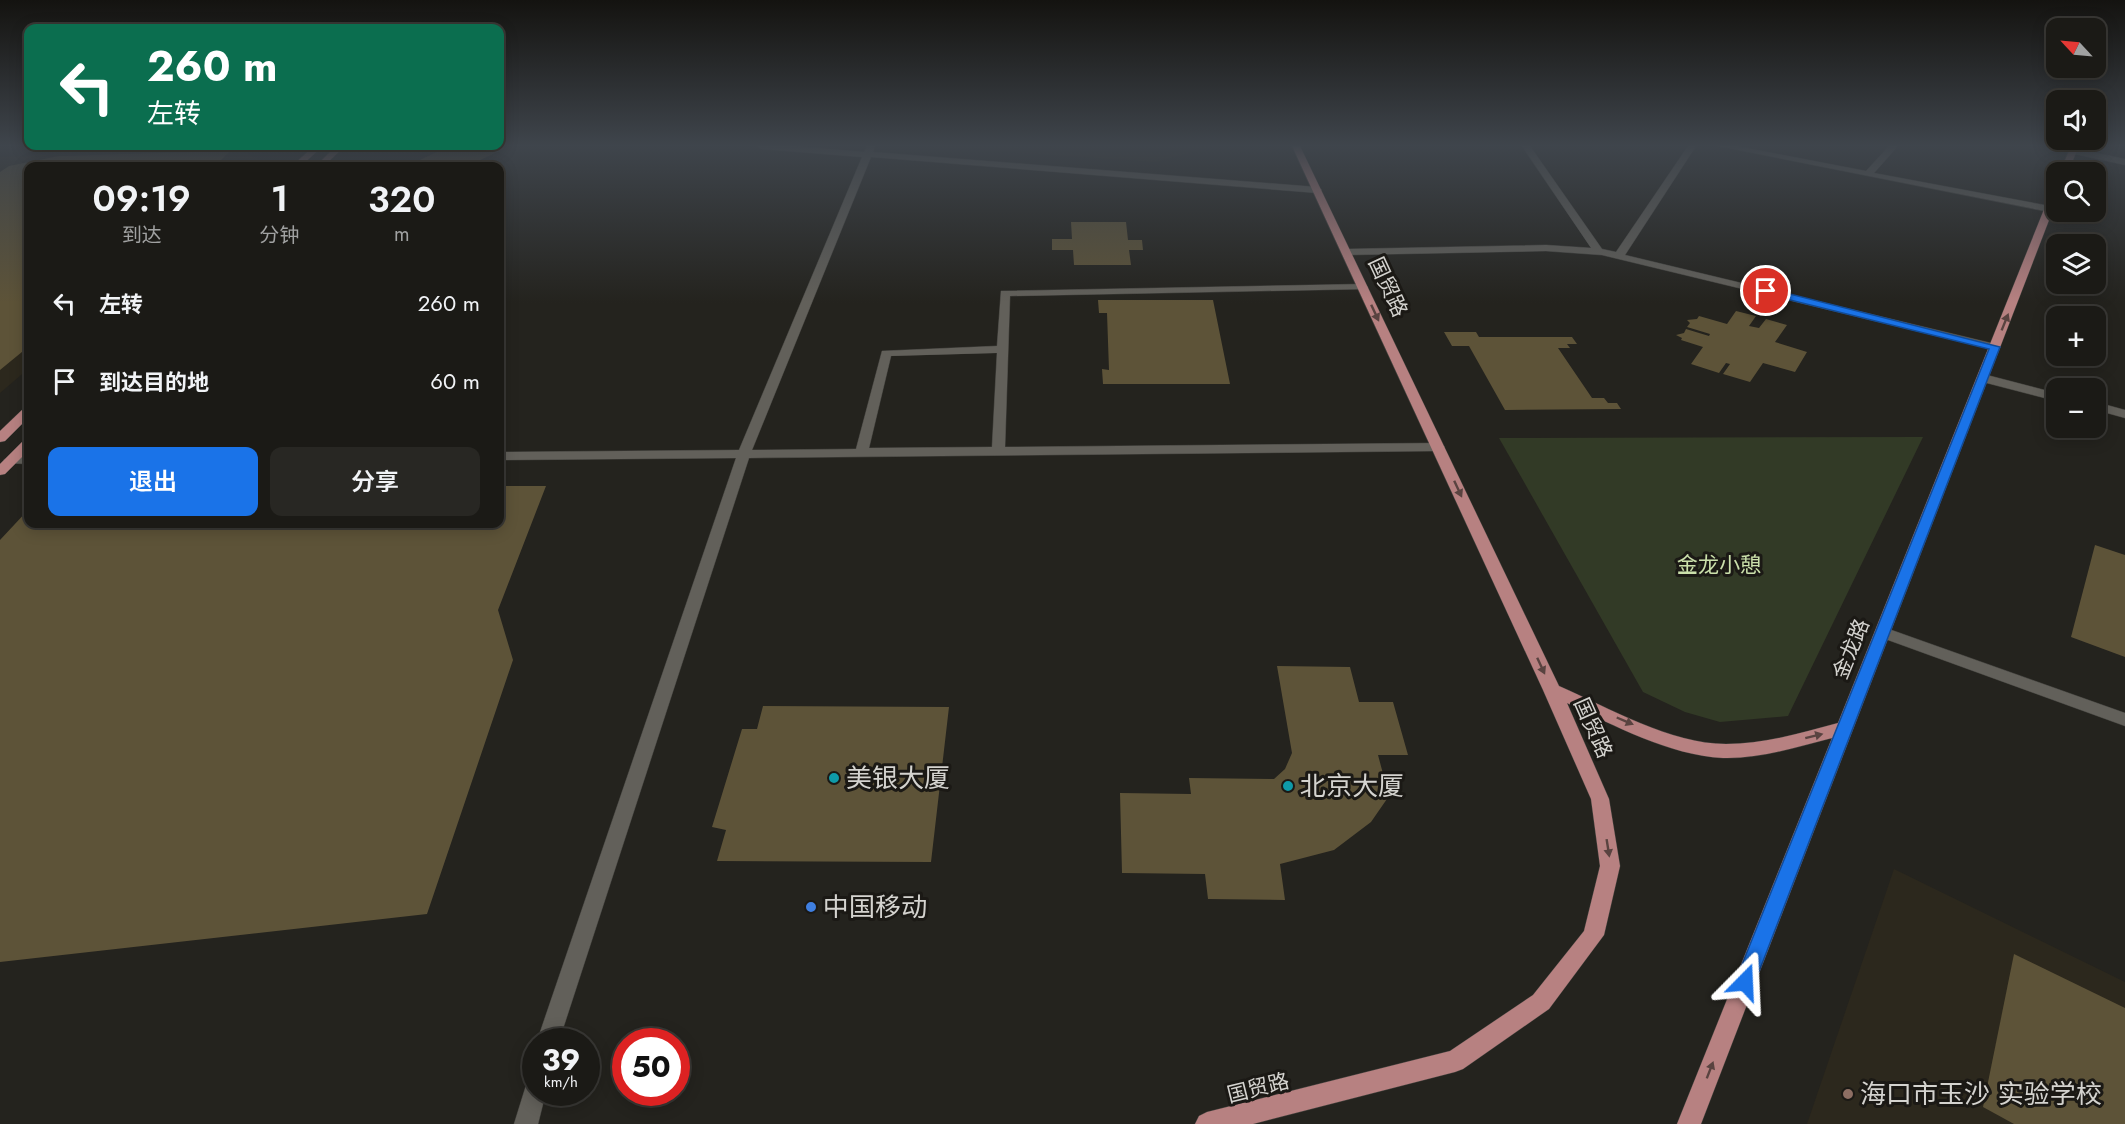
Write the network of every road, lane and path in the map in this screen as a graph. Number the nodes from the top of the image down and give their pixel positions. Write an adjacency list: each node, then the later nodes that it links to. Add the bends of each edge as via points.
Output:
1 (849, 198): 24 (street)
2 (1321, 198): 8 (main road, 国贸路)
3 (1562, 198): 9 (street)
4 (1657, 198): 10 (street)
5 (1995, 198): 6 (street)
6 (2046, 208)
7 (2046, 219): 12 (main road, 金龙路, one-way to 7)
8 (1347, 252): 9 (street, via 1546,248); 11 (main road, 国贸路)
9 (1599, 252): 10 (street)
10 (1619, 256): 12 (street)
11 (1363, 287): 13 (street, via 1005,293); 20 (main road, 国贸路, one-way to 20)
12 (1995, 347): 14 (main road, 金龙路)
13 (1002, 349): 22 (street); 23 (street, via 886,353)
14 (1983, 378): 15 (street); 29 (main road, 金龙路)
15 (2046, 394)
16 (2106, 409): 17 (street)
17 (2125, 414)
18 (24, 415): 19 (main road)
19 (0, 438)
20 (1438, 447): 22 (street); 30 (main road, 国贸路, one-way to 30)
21 (24, 448): 26 (main road)
22 (998, 452): 23 (street)
23 (861, 453): 24 (street)
24 (744, 454): 25 (street); 33 (street)
25 (504, 456)
26 (11, 460): 27 (street); 28 (main road)
27 (24, 460)
28 (0, 471)
29 (1882, 632): 31 (street); 32 (main road, 金龙路)
30 (1552, 690): 32 (main road, one-way to 32, via 1670,739 1722,751 1761,748); 36 (main road, 国贸路, one-way to 36, via 1600,799 1610,866 1594,935 1541,1002 1455,1061)
31 (2125, 720)
32 (1845, 728): 37 (main road, 金龙路, one-way to 32)
33 (552, 1028)
34 (531, 1106): 35 (street)
35 (526, 1124)
36 (1207, 1124)
37 (1689, 1124)

